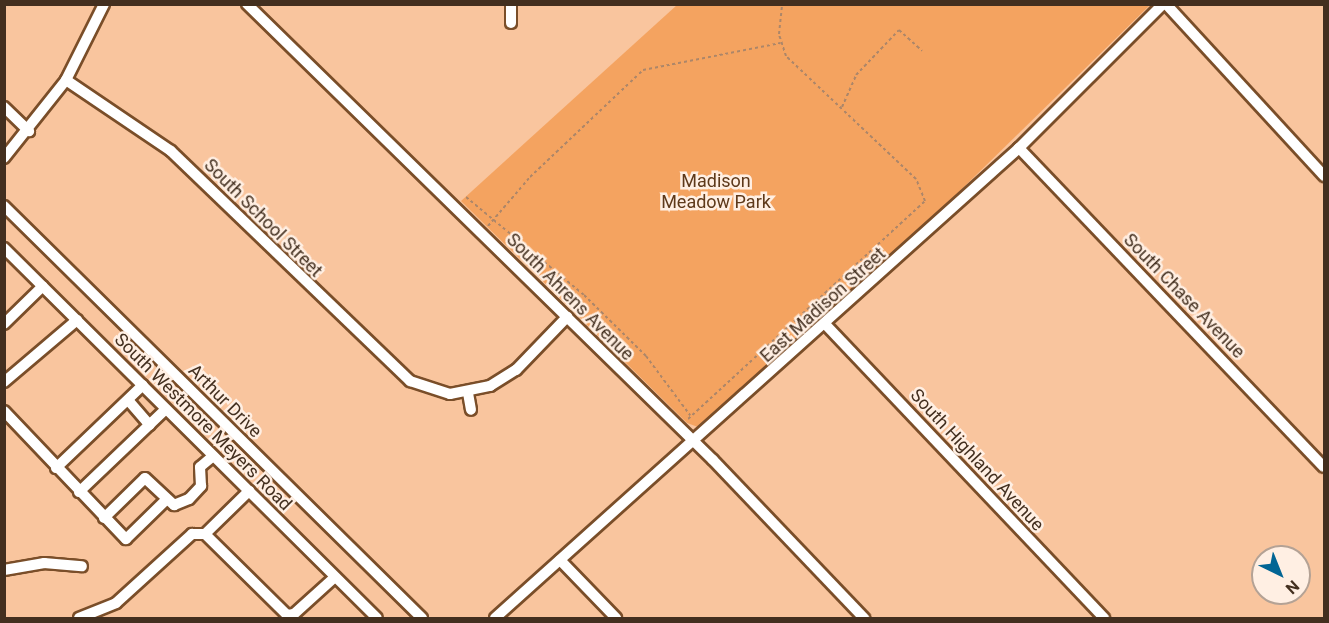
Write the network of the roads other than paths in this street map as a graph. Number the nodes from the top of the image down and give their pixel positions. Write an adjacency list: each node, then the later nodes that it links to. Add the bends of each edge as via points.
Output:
1 (104, 4): 6 (street)
2 (248, 4): 15 (street, South Ahrens Avenue)
3 (511, 4): 5 (street)
4 (1164, 4): 9 (street, East Madison Street); 11 (street)
5 (511, 23)
6 (66, 80): 8 (street); 21 (street, South School Street, via 171,151 388,365 428,389)
7 (4, 107): 8 (street)
8 (29, 131): 10 (street)
9 (1019, 148): 18 (street, East Madison Street); 29 (street, South Chase Avenue)
10 (4, 158)
11 (1324, 176)
12 (4, 206): 42 (street, Arthur Drive)
13 (4, 248): 14 (street, South Westmore Meyers Road)
14 (43, 286): 16 (street, South Westmore Meyers Road); 17 (street)
15 (567, 317): 21 (street, via 509,375); 27 (street, South Ahrens Avenue)
16 (77, 320): 19 (street); 20 (street, South Westmore Meyers Road)
17 (4, 324)
18 (826, 325): 27 (street, East Madison Street); 46 (street, South Highland Avenue)
19 (4, 382)
20 (143, 386): 22 (street); 23 (street, South Westmore Meyers Road)
21 (468, 393): 24 (street)
22 (128, 400): 26 (street); 30 (street)
23 (166, 409): 26 (street); 28 (street, South Westmore Meyers Road)
24 (471, 410)
25 (4, 411): 30 (street)
26 (150, 425): 32 (street)
27 (692, 440): 36 (street, East Madison Street); 45 (street, South Ahrens Avenue)
28 (213, 456): 31 (street, South Westmore Meyers Road); 33 (street, via 201,467 201,486 189,499 174,506)
29 (1324, 467)
30 (56, 468): 32 (street)
31 (249, 491): 35 (street); 39 (street, South Westmore Meyers Road)
32 (79, 492): 34 (street)
33 (167, 499): 34 (street, via 126,539); 34 (street, via 145,478)
34 (104, 518)
35 (206, 534): 39 (street, via 287,615 294,614); 40 (street, via 192,534 116,603)
36 (560, 560): 43 (street, East Madison Street); 44 (street)
37 (82, 566): 38 (street, via 44,563)
38 (4, 570)
39 (335, 577): 41 (street, South Westmore Meyers Road)
40 (79, 618)
41 (377, 618)
42 (423, 618)
43 (495, 618)
44 (616, 618)
45 (864, 618)
46 (1104, 618)

